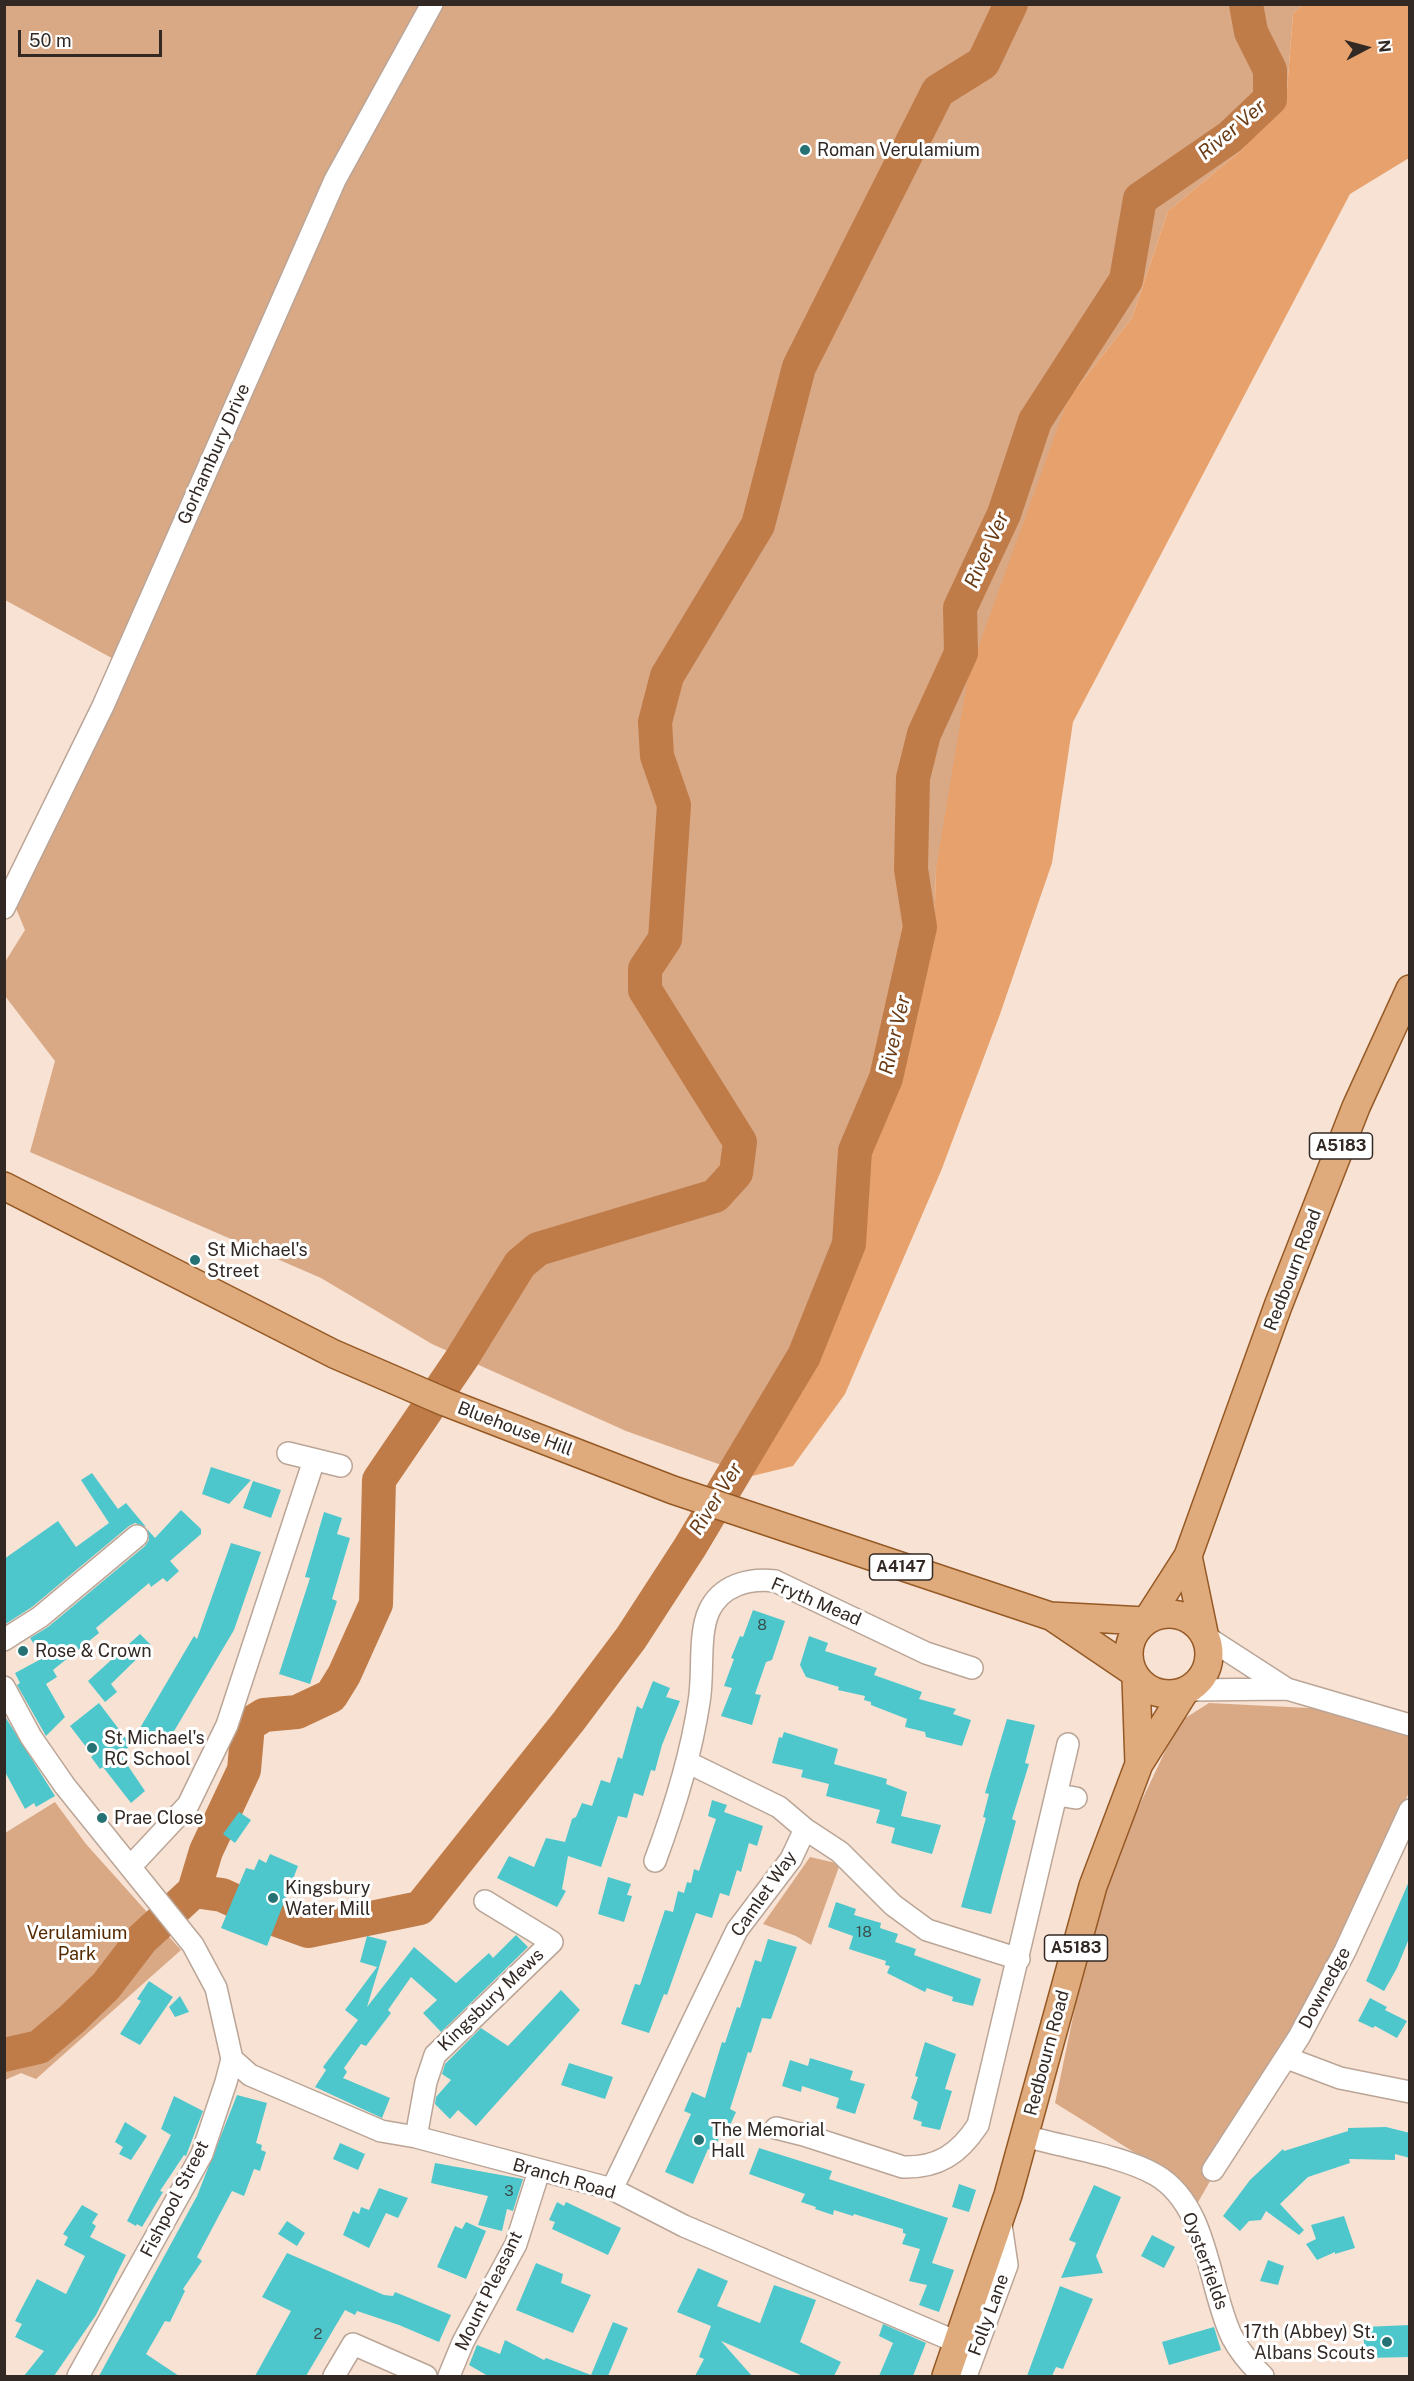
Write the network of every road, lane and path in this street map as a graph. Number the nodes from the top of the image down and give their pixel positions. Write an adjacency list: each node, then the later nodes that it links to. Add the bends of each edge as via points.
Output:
1 (432, 4): 2 (street, Gorhambury Drive, via 335,180 103,706)
2 (4, 908)
3 (1410, 989): 9 (main road, Redbourn Road / A5183, via 1356,1107 1278,1306)
4 (4, 1186): 10 (main road, Bluehouse Hill / A4147, via 254,1316 435,1398 673,1490)
5 (288, 1453): 6 (street)
6 (314, 1460): 7 (street); 26 (street, via 226,1725 188,1805)
7 (341, 1466)
8 (137, 1536): 13 (street, via 40,1617)
9 (1188, 1556): 11 (main road, Redbourn Road / A5183); 12 (main road)
10 (1050, 1616): 11 (main road, Bluehouse Hill / A4147); 15 (main road, Bluehouse Hill / A4147)
11 (1146, 1620): 12 (main road, via 1166,1614 1184,1616); 15 (main road, via 1130,1643 1128,1657)
12 (1205, 1635): 17 (street); 18 (main road, via 1209,1660 1198,1682)
13 (4, 1640)
14 (972, 1668): 21 (street, Fryth Mead, via 950,1654 926,1653 784,1584 758,1579 742,1582 717,1599 703,1630 702,1686)
15 (1134, 1675): 18 (main road, via 1158,1693); 22 (main road, Redbourn Road / A5183)
16 (4, 1687): 26 (street, via 31,1737 65,1786)
17 (1287, 1689): 18 (street); 19 (street)
18 (1186, 1690): 22 (main road, Redbourn Road / A5183)
19 (1410, 1725)
20 (1068, 1744): 28 (street, via 1067,1797)
21 (687, 1762): 24 (street, via 779,1807); 25 (street, Fryth Mead, via 656,1837)
22 (1139, 1764): 33 (main road, Redbourn Road / A5183, via 1093,1886)
23 (1410, 1810): 29 (street, Downedge, via 1345,1951)
24 (805, 1829): 28 (street, Camlet Way, via 840,1852 893,1905 927,1929); 37 (street, Camlet Way, via 791,1859 736,1930)
25 (655, 1861)
26 (130, 1866): 30 (street, via 207,1968 216,1988)
27 (485, 1901): 34 (street, Kingsbury Mews, via 552,1942 435,2055)
28 (1019, 1959): 32 (street, via 978,2125 955,2153 938,2163 903,2167 807,2127)
29 (1287, 2058): 31 (street, via 1340,2078); 35 (street, Downedge)
30 (232, 2059): 34 (street, Branch Road, via 250,2075 313,2103 381,2131); 40 (street, Fishpool Street, via 202,2154)
31 (1410, 2092)
32 (776, 2128)
33 (1025, 2136): 38 (main road, Redbourn Road / A5183); 46 (street, Oysterfields, via 1135,2167 1170,2184 1196,2226 1232,2336)
34 (416, 2137): 36 (street, Branch Road)
35 (1220, 2149)
36 (539, 2171): 37 (street, Branch Road); 43 (street, Mount Pleasant, via 516,2244)
37 (612, 2189): 39 (street, Branch Road, via 684,2226)
38 (1000, 2217): 39 (main road, Redbourn Road / A5183); 45 (street, Folly Lane, via 1007,2265)
39 (959, 2343): 44 (main road, A5183)
40 (78, 2376)
41 (334, 2376): 42 (street, via 353,2344)
42 (426, 2376)
43 (449, 2376)
44 (946, 2376)
45 (966, 2376)
46 (1263, 2376)

